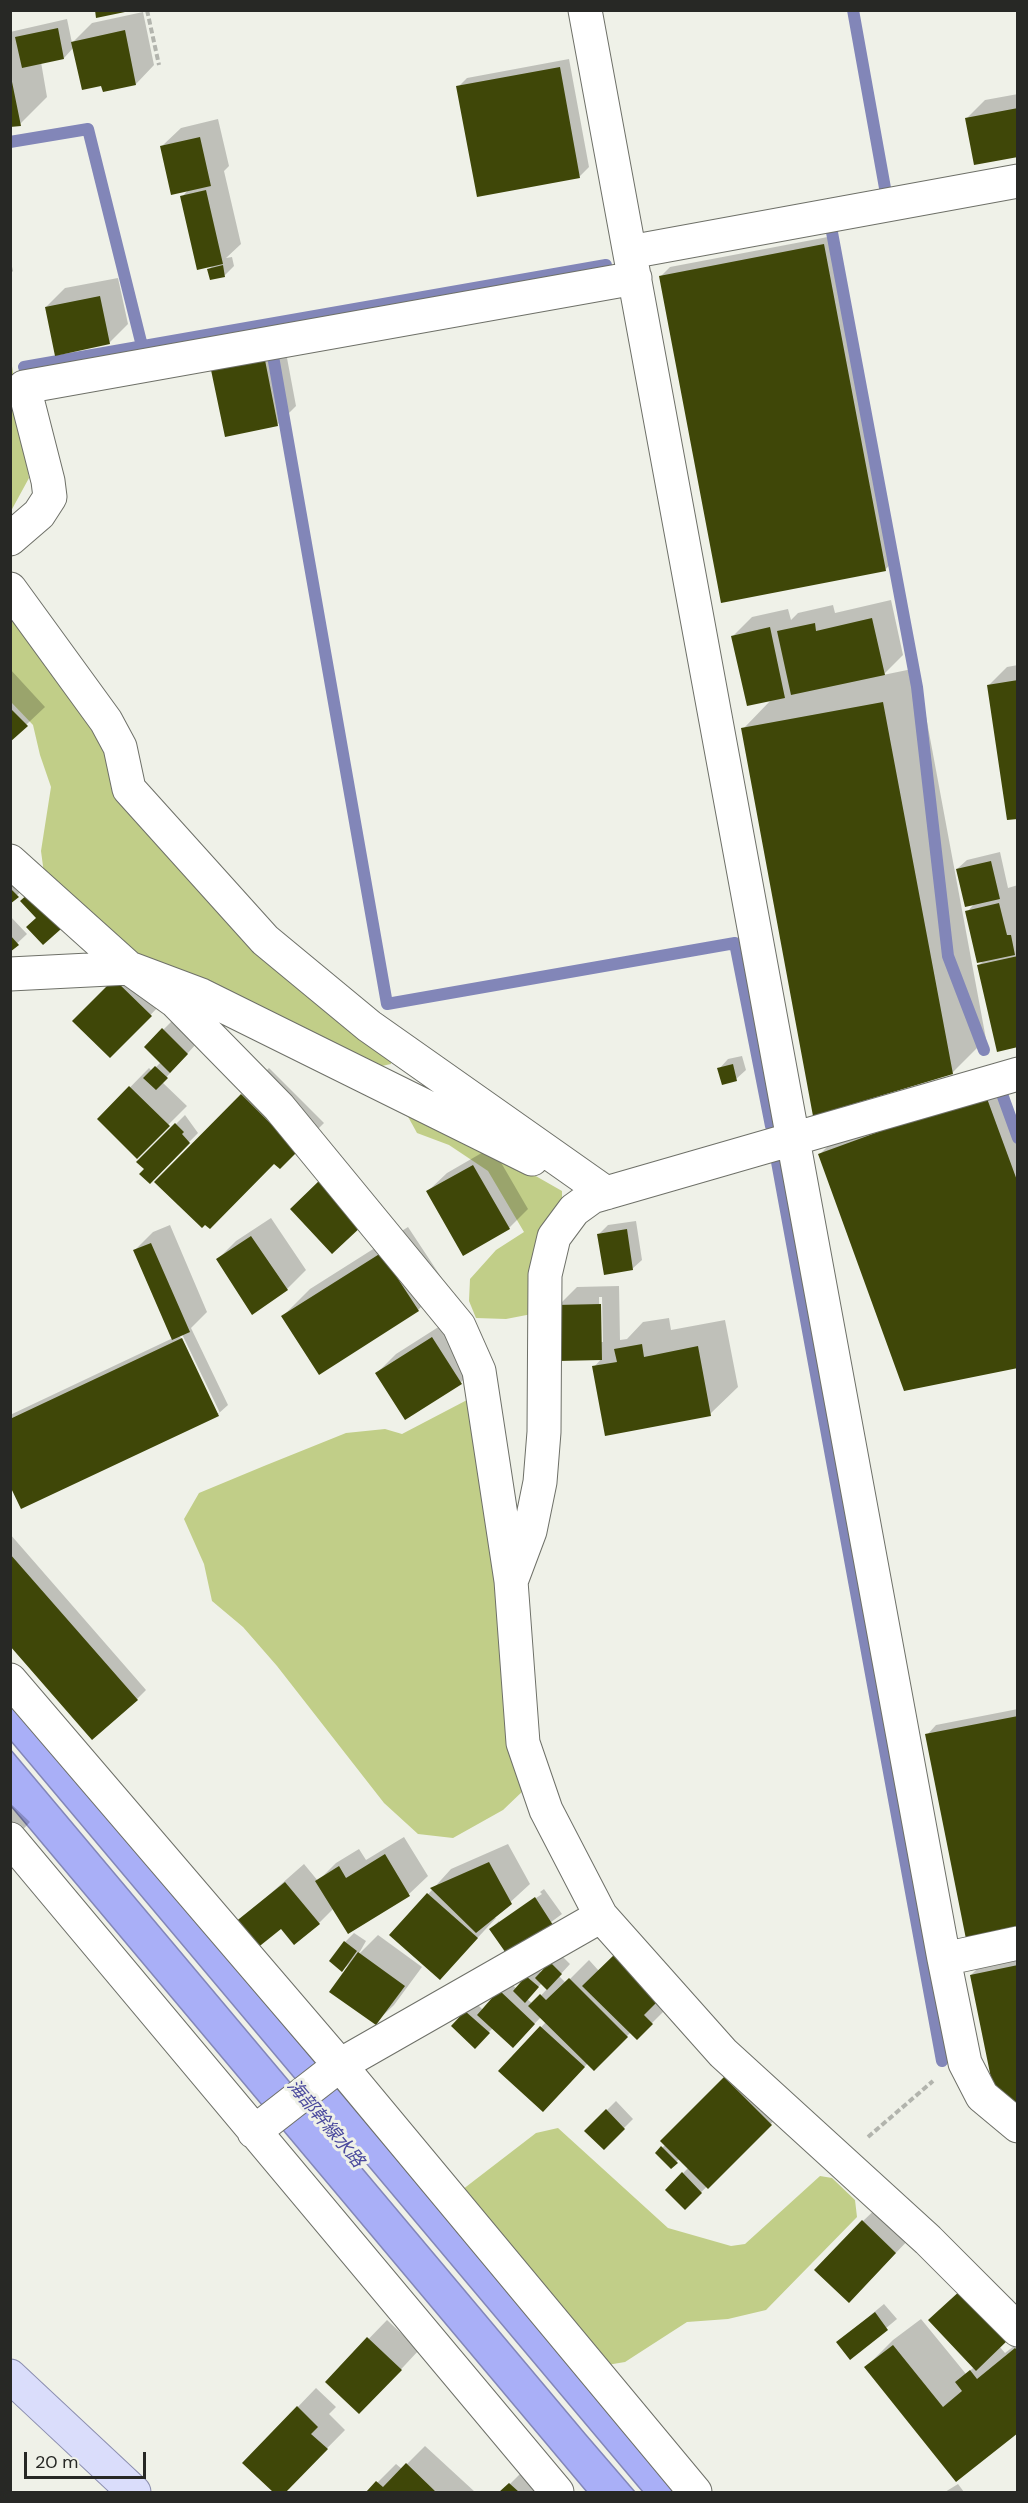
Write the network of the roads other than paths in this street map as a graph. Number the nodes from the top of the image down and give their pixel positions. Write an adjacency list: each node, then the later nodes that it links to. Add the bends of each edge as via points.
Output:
1 (585, 10): 3 (street)
2 (1017, 181): 3 (street)
3 (632, 265): 4 (street, via 24,387 50,497 39,514); 10 (street)
4 (10, 539)
5 (10, 589): 11 (street, via 106,721 120,747 129,789 265,940 369,1026)
6 (10, 861): 7 (street)
7 (129, 968): 8 (street); 11 (street, via 201,995); 12 (street, via 176,1001 279,1107 459,1326 479,1371)
8 (10, 974)
9 (1017, 1074): 10 (street)
10 (794, 1140): 11 (street); 17 (street)
11 (606, 1193): 12 (street, via 592,1197 574,1210 554,1236 545,1275 540,1482 530,1531)
12 (511, 1581): 15 (street, via 523,1743 546,1810)
13 (10, 1680): 18 (street)
14 (10, 1839): 19 (street)
15 (601, 1916): 18 (street); 21 (street, via 723,2053 928,2240)
16 (1017, 1943): 17 (street)
17 (944, 1959): 20 (street, via 963,2055 982,2096)
18 (334, 2069): 19 (street); 25 (street)
19 (260, 2126): 24 (street)
20 (1017, 2127)
21 (1017, 2330)
22 (10, 2376): 23 (main road)
23 (134, 2493)
24 (557, 2493)
25 (695, 2493)

